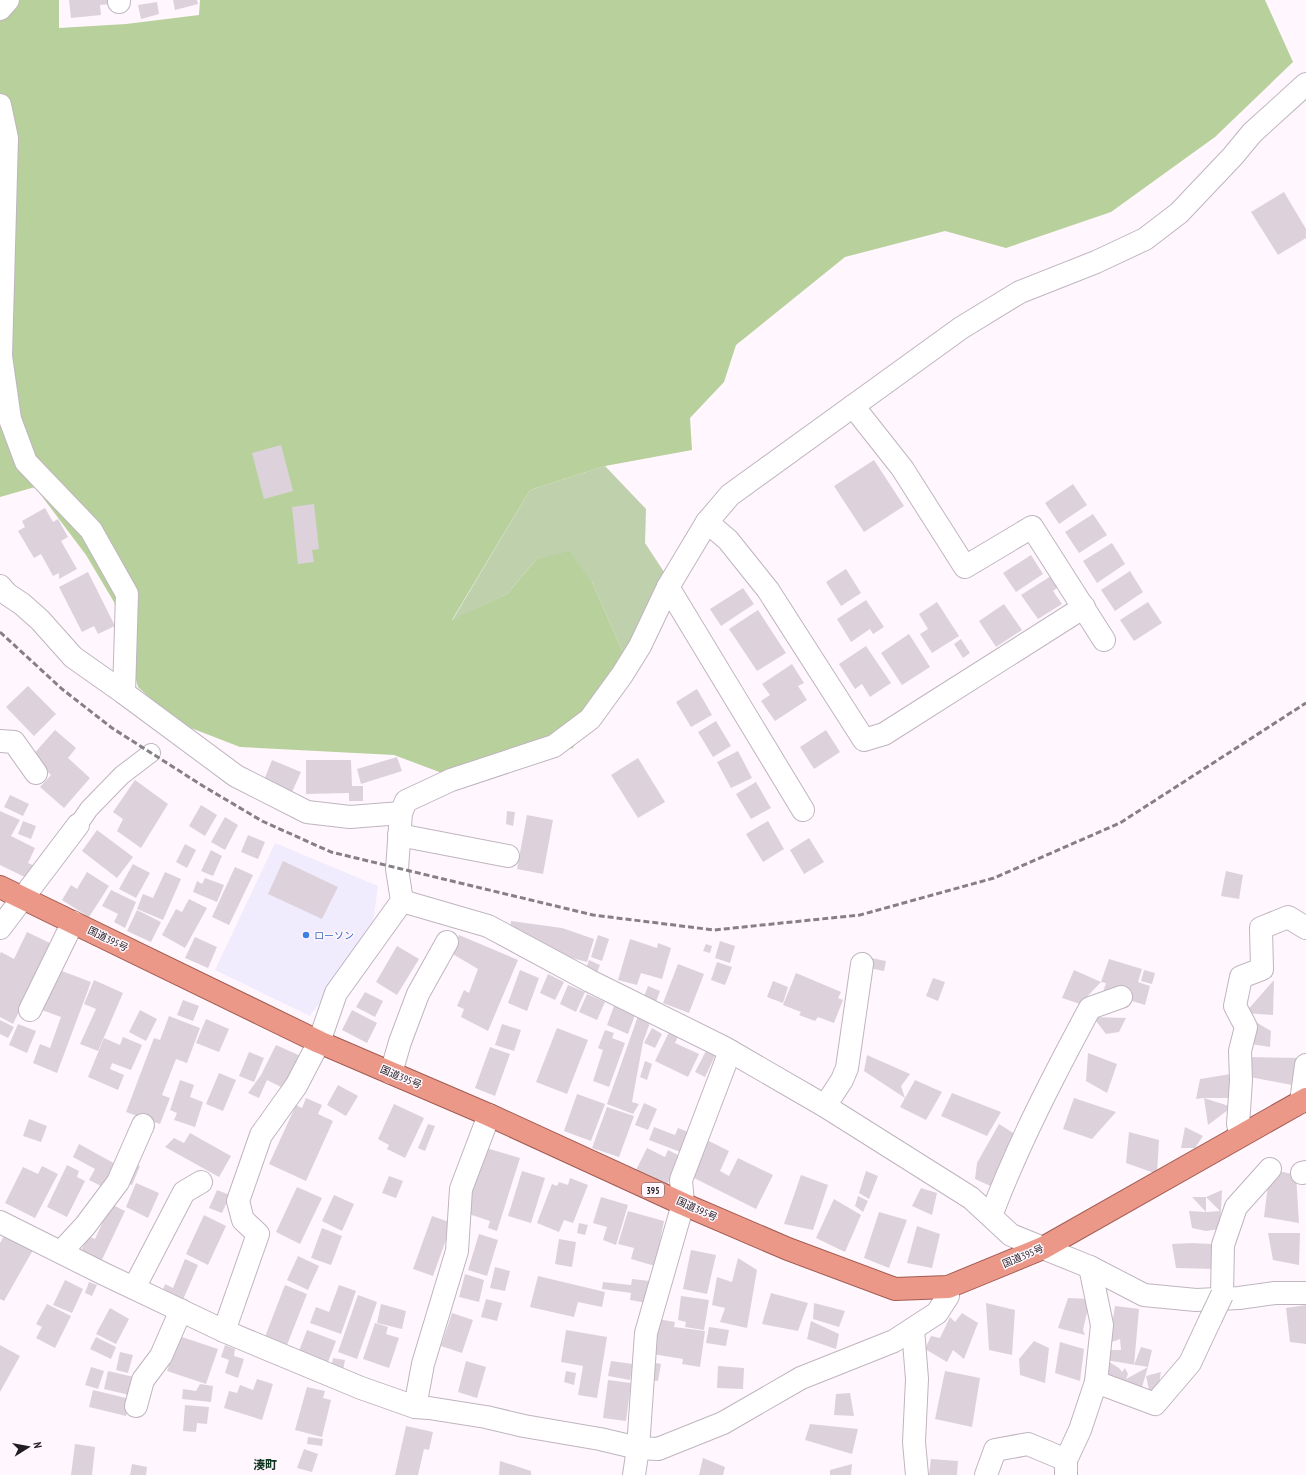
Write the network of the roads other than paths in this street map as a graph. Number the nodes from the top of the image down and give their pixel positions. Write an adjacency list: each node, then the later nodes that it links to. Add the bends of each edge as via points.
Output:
1 (8, 0): 2 (street)
2 (0, 9)
3 (1306, 84): 6 (street, via 1252,133 1180,213 1145,239 1096,262 1020,292 961,328)
4 (0, 105): 5 (street, via 7,138)
5 (2, 264): 12 (street, via 1,356 10,419 26,462 91,530 127,594)
6 (853, 406): 7 (street, via 730,495); 10 (street, via 902,468 965,567 1032,527)
7 (707, 522): 9 (street); 10 (street, via 728,540 768,590 864,740 884,734)
8 (0, 586): 12 (street, via 40,620 73,657)
9 (668, 588): 16 (street); 17 (street, via 640,646 590,719 554,746 451,780 406,801)
10 (1084, 607): 11 (street)
11 (1104, 640)
12 (124, 693): 17 (street, via 236,776 307,812 350,817)
13 (0, 741): 15 (street, via 14,742)
14 (151, 753): 18 (street, via 122,775 89,809)
15 (36, 772)
16 (803, 810)
17 (401, 813): 19 (street)
18 (78, 825): 22 (street)
19 (399, 835): 20 (street); 23 (street, via 397,869)
20 (508, 856)
21 (0, 887): 22 (highway, 国道395号 / 395)
22 (23, 897): 24 (highway, 国道395号 / 395); 25 (street)
23 (402, 901): 31 (street, via 336,993); 32 (street, via 488,926 590,981)
24 (73, 922): 30 (street); 31 (highway, 国道395号 / 395)
25 (0, 928)
26 (1306, 928): 39 (street, via 1288,917 1261,928 1262,969 1241,977 1235,1006 1246,1027 1240,1051 1238,1124)
27 (447, 942): 34 (street, via 418,994)
28 (862, 964): 36 (street, via 847,1068)
29 (1121, 997): 43 (street, via 1090,1008 1023,1139)
30 (30, 1010)
31 (319, 1042): 34 (highway, 国道395号 / 395); 53 (street, via 296,1086 261,1135 238,1201 243,1220 258,1234)
32 (730, 1051): 36 (street); 42 (street, via 681,1180)
33 (1306, 1065): 35 (street)
34 (391, 1073): 37 (highway, 国道395号 / 395)
35 (1304, 1101): 39 (highway, 国道395号 / 395)
36 (825, 1106): 43 (street, via 971,1198)
37 (489, 1115): 42 (highway, 国道395号 / 395); 56 (street, via 461,1189 457,1251 423,1364)
38 (143, 1125): 46 (street, via 118,1182 85,1226)
39 (1241, 1135): 45 (highway, 国道395号 / 395)
40 (1270, 1169): 54 (street, bridge, via 1236,1207 1223,1245 1222,1295 1190,1363 1155,1404)
41 (201, 1182): 49 (street, via 184,1192)
42 (683, 1204): 48 (highway, 国道395号 / 395, via 788,1249 895,1289); 57 (street, via 646,1333)
43 (991, 1216): 45 (street, via 1011,1235)
44 (0, 1222): 46 (street)
45 (1044, 1248): 47 (street); 48 (highway, 国道395号 / 395)
46 (61, 1252): 49 (street)
47 (1090, 1267): 50 (street, via 1144,1295 1196,1300); 54 (street, via 1102,1325)
48 (948, 1287): 52 (street, via 948,1296 937,1314)
49 (134, 1288): 51 (street)
50 (1306, 1293)
51 (181, 1310): 53 (street); 55 (street, via 161,1356 143,1380)
52 (913, 1329): 57 (street, via 894,1341 801,1378 723,1423 658,1449); 60 (street, via 917,1379 914,1442)
53 (224, 1331): 56 (street, via 361,1388)
54 (1096, 1382): 58 (street)
55 (136, 1406)
56 (415, 1407): 57 (street, via 486,1417)
57 (638, 1448): 59 (street)
58 (1066, 1467): 61 (street, via 1028,1444 995,1450)
59 (634, 1475)
60 (917, 1475)
61 (986, 1475)

